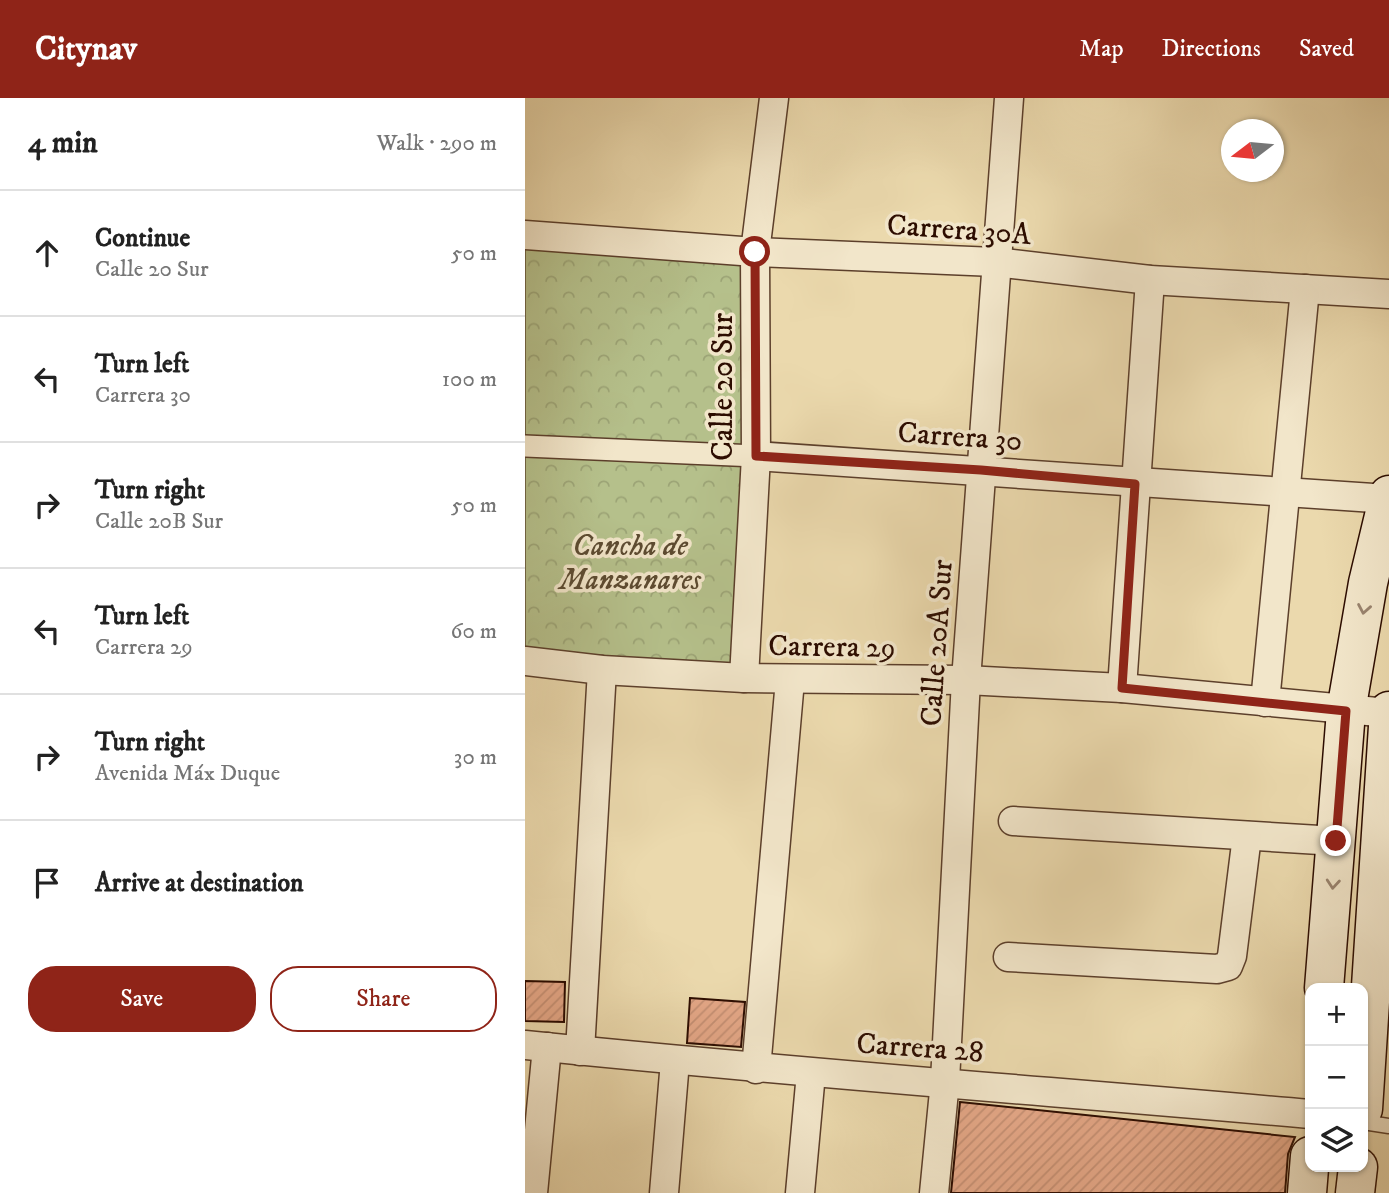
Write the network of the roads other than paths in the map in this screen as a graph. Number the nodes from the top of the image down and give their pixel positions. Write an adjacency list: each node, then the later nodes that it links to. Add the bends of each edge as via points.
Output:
1 (774, 98): 4 (street, Calle 20 Sur)
2 (1009, 98): 5 (street, Calle 20A Sur)
3 (525, 235): 4 (street, Carrera 30A)
4 (755, 252): 5 (street, Carrera 30A); 10 (street, Calle 20 Sur)
5 (995, 261): 6 (street, Carrera 30A); 11 (street, Calle 20A Sur)
6 (1150, 280): 7 (street, Carrera 30A); 12 (street)
7 (1305, 289): 8 (street, Carrera 30A); 13 (street)
8 (1389, 294)
9 (525, 446): 10 (street, Carrera 30)
10 (756, 456): 11 (street, Carrera 30); 17 (street, Calle 20 Sur)
11 (981, 470): 12 (street, Carrera 30); 19 (street, Calle 20A Sur)
12 (1135, 484): 13 (street, Carrera 30); 20 (street)
13 (1285, 494): 14 (street, Carrera 30); 21 (street)
14 (1389, 498): 22 (main road, one-way to 22, via 1368,583)
15 (525, 661): 16 (street, Carrera 29)
16 (602, 670): 17 (street, Carrera 29); 32 (street)
17 (744, 678): 18 (street, Carrera 29)
18 (790, 680): 19 (street, Carrera 29); 34 (street)
19 (966, 680): 20 (street, Carrera 29); 36 (street, Calle 20A Sur)
20 (1122, 688): 21 (street, Carrera 29)
21 (1265, 702): 22 (street, Carrera 29)
22 (1346, 711): 23 (street, Carrera 29); 27 (main road)
23 (1389, 712): 24 (main road)
24 (1386, 814): 28 (main road)
25 (1013, 821): 26 (street)
26 (1247, 836): 27 (street); 29 (street, via 1228,966)
27 (1336, 841): 30 (main road, one-way to 30)
28 (1381, 955): 37 (main road)
29 (1008, 957)
30 (1324, 983)
31 (536, 1046): 32 (street, Carrera 28); 43 (street)
32 (580, 1051): 33 (street, Carrera 28)
33 (675, 1061): 34 (street, Carrera 28); 44 (street)
34 (756, 1069): 35 (street, Carrera 28)
35 (811, 1073): 36 (street, Carrera 28); 45 (street)
36 (945, 1082): 38 (street, Carrera 28); 46 (street, Calle 20A Sur)
37 (1363, 1109)
38 (1305, 1114)
39 (1368, 1123): 40 (lane)
40 (1389, 1126)
41 (1309, 1172): 47 (main road)
42 (1358, 1172): 48 (main road)
43 (533, 1193)
44 (664, 1193)
45 (800, 1193)
46 (934, 1193)
47 (1307, 1193)
48 (1356, 1193)

